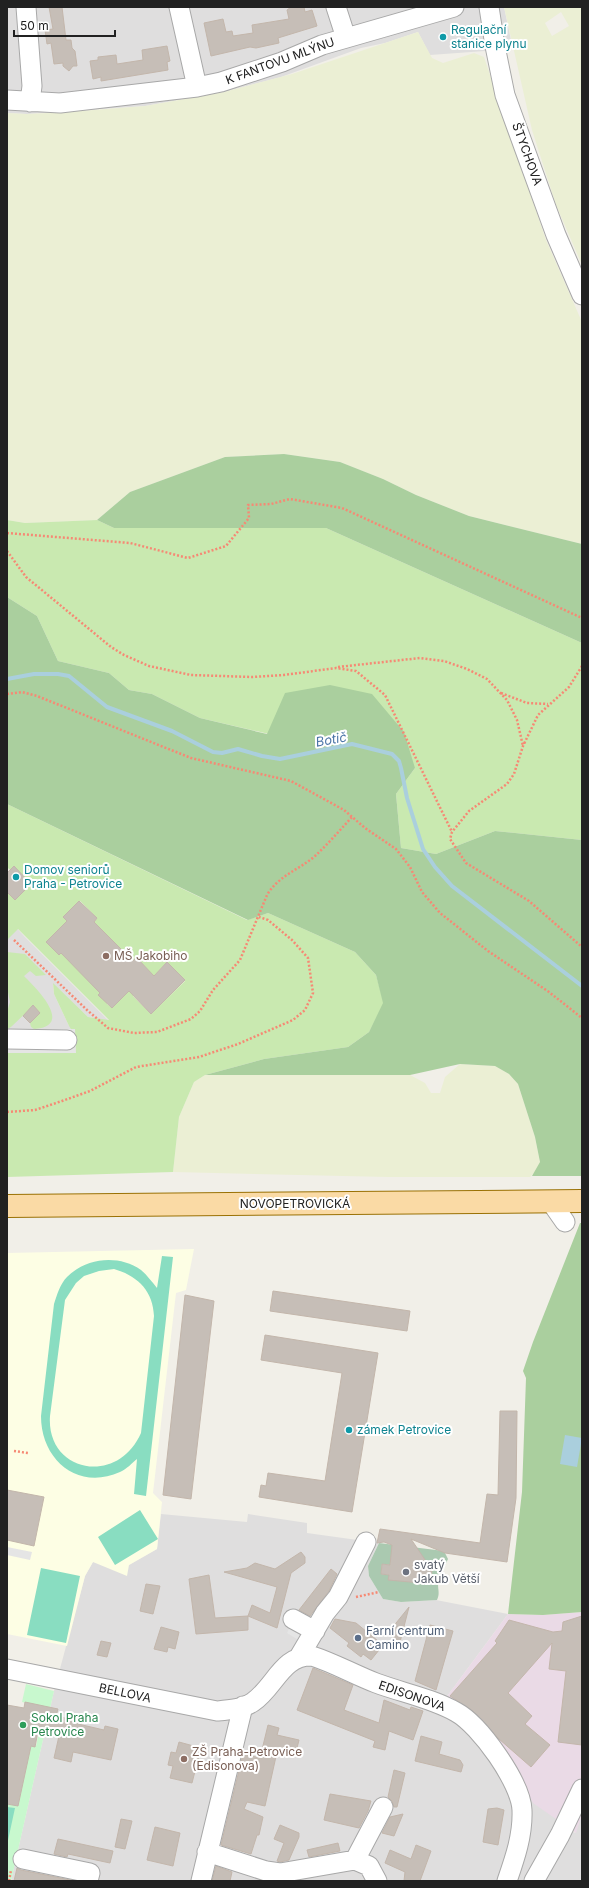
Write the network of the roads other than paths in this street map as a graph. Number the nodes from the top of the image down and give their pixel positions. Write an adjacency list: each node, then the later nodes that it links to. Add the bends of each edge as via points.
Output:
1 (26, 7): 9 (street)
2 (179, 7): 7 (street)
3 (336, 7): 6 (street)
4 (454, 7): 6 (street, K FANTOVU MLÝNU)
5 (489, 7): 10 (street, ŠTYCHOVA, via 505,95 556,235)
6 (346, 38): 7 (street, K FANTOVU MLÝNU, via 245,75)
7 (197, 87): 9 (street, K FANTOVU MLÝNU, via 60,103)
8 (7, 100): 9 (street, K FANTOVU MLÝNU)
9 (30, 102)
10 (582, 295)
11 (7, 1039): 12 (street)
12 (68, 1040)
13 (582, 1201): 14 (main road, NOVOPETROVICKÁ)
14 (551, 1202): 15 (main road, NOVOPETROVICKÁ); 16 (street)
15 (7, 1206)
16 (565, 1222)
17 (366, 1542): 19 (street, via 341,1591)
18 (293, 1619): 19 (street)
19 (315, 1631): 20 (street)
20 (299, 1657): 22 (street, via 287,1664 261,1696); 31 (street, EDISONOVA, via 312,1656 326,1660 376,1683 424,1698 457,1712 469,1722 489,1744 519,1796 522,1810 520,1841)
21 (7, 1669): 22 (street, BELLOVA, via 208,1710 230,1710)
22 (244, 1706): 25 (street)
23 (582, 1789): 32 (street)
24 (383, 1807): 27 (street)
25 (208, 1852): 27 (street, via 280,1873); 29 (street)
26 (23, 1859): 28 (street, via 90,1873)
27 (355, 1860): 30 (street, via 369,1866)
28 (88, 1881)
29 (201, 1881)
30 (377, 1881)
31 (507, 1881)
32 (534, 1881)

